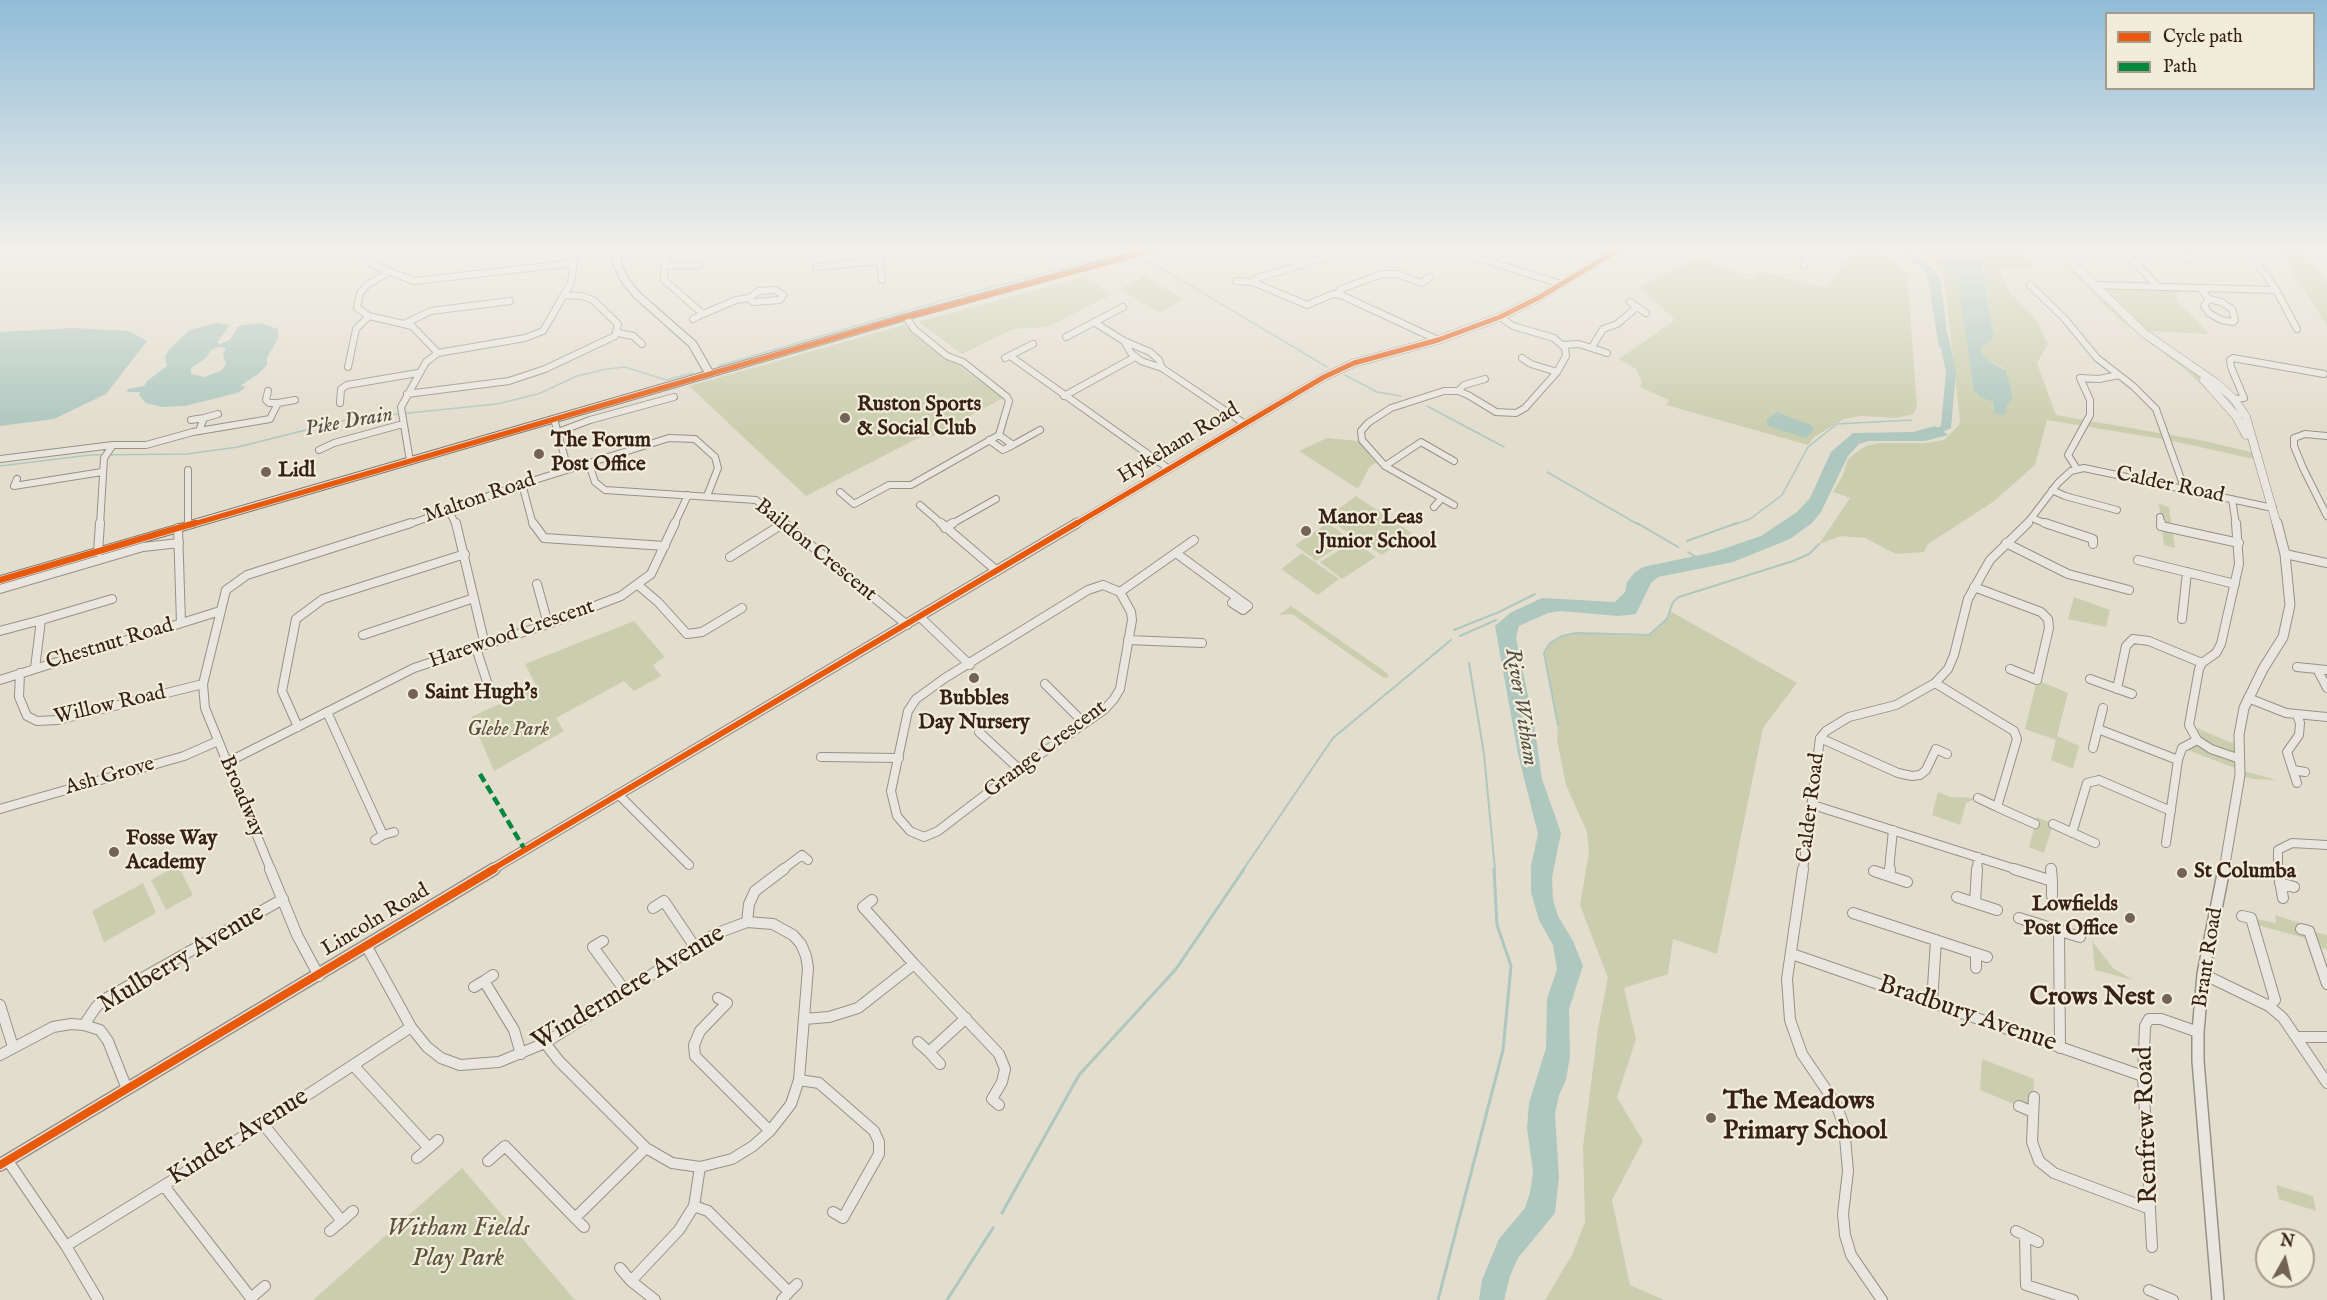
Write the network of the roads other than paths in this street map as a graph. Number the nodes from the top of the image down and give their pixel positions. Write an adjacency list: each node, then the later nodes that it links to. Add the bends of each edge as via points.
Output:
1 (357, 308): 20 (street)
2 (457, 308): 25 (street, via 431,311)
3 (558, 308): 36 (street, via 546,328 537,334)
4 (601, 308): 27 (street, via 618,324)
5 (651, 308): 48 (main road, via 693,345)
6 (696, 308): 19 (street)
7 (718, 308): 19 (street)
8 (940, 308): 21 (main road)
9 (1122, 308): 24 (street)
10 (1367, 308): 29 (street)
11 (1517, 308): 22 (street, Hykeham Road)
12 (1637, 308): 18 (street); 34 (street, via 1617,324 1603,328)
13 (2053, 308): 49 (street, via 2097,358)
14 (2118, 308): 43 (street, Brant Road, via 2144,333)
15 (2205, 308): 16 (street, via 2221,320 2233,322 2235,313)
16 (2230, 308)
17 (2285, 308): 26 (street)
18 (1646, 313)
19 (704, 314): 23 (street)
20 (369, 316): 25 (street); 40 (street, via 356,329)
21 (906, 317): 48 (main road); 71 (street, via 947,356 963,362 1007,397)
22 (1500, 317): 29 (street, Hykeham Road); 33 (street)
23 (693, 319)
24 (1094, 322): 28 (street); 30 (street)
25 (404, 324): 36 (street, via 415,329)
26 (2297, 329)
27 (618, 333): 31 (street, via 633,336); 54 (street, via 568,359 509,381)
28 (1066, 337)
29 (1438, 340): 67 (street, Hykeham Road, via 1337,370)
30 (1124, 341): 37 (street); 41 (street, via 1150,352)
31 (642, 344)
32 (1034, 344): 55 (street, via 1007,357)
33 (1563, 345): 34 (street); 44 (street, via 1566,356)
34 (1592, 347): 35 (street)
35 (1607, 352)
36 (438, 353): 46 (street)
37 (1135, 357): 41 (street); 55 (street)
38 (1522, 358): 39 (street)
39 (1529, 363): 42 (street); 44 (street)
40 (348, 368)
41 (1162, 368): 67 (street)
42 (1521, 368)
43 (2194, 369): 57 (street, Brant Road); 59 (street, Brant Road)
44 (1557, 372): 53 (street, via 1525,408 1515,412 1496,412)
45 (2075, 372): 50 (street)
46 (418, 373): 54 (street); 61 (street, via 351,383 341,389)
47 (2324, 374): 57 (street, via 2233,358 2231,367 2244,398)
48 (710, 375): 65 (main road)
49 (2119, 375): 50 (street); 90 (street, via 2156,409)
50 (2080, 378): 85 (street, via 2090,400 2090,415 2068,455)
51 (1485, 379): 53 (street, via 1464,385)
52 (268, 391): 60 (street, via 266,400)
53 (1458, 391): 82 (street, via 1444,391 1391,408 1368,423 1361,431 1362,440)
54 (407, 394): 64 (street)
55 (1064, 396): 84 (street)
56 (674, 397): 70 (street)
57 (2234, 399): 59 (street); 77 (street, Brant Road, via 2246,417)
58 (295, 400): 60 (street)
59 (2223, 400): 77 (street, Brant Road)
60 (278, 403): 69 (street, via 270,422)
61 (340, 403)
62 (218, 414): 63 (street)
63 (204, 418): 66 (street); 69 (street)
64 (402, 418): 76 (street); 79 (street)
65 (554, 419): 70 (street); 79 (main road)
66 (191, 420)
67 (1245, 424): 84 (street, Hykeham Road)
68 (1040, 430): 75 (street)
69 (199, 431): 74 (street, via 146,445)
70 (558, 432): 83 (street)
71 (999, 435): 73 (street); 75 (street)
72 (2327, 436): 104 (street, via 2305,434 2294,438 2294,446)
73 (989, 440): 75 (street, via 1003,450); 92 (street, via 911,485 889,485 854,504)
74 (113, 445): 78 (street); 87 (street)
75 (1013, 445)
76 (319, 450)
77 (2255, 453): 103 (street, Brant Road)
78 (0, 459)
79 (410, 461): 108 (main road)
80 (1454, 461): 82 (street, via 1419,440)
81 (589, 464): 83 (street, Malton Road); 93 (street, Baildon Crescent, via 595,482 605,490); 94 (street, Malton Road, via 669,438 688,437 704,446 718,463)
82 (1385, 466): 96 (street)
83 (568, 469): 89 (street, Malton Road)
84 (1169, 469): 123 (street, Hykeham Road)
85 (2077, 469): 90 (street, Calder Road); 91 (street, Calder Road, via 2064,476)
86 (188, 470): 108 (street)
87 (102, 472): 88 (street, via 14,486); 116 (street)
88 (17, 479)
89 (522, 484): 101 (street, Malton Road); 115 (street, via 534,528 544,538)
90 (2185, 489): 97 (street, Calder Road)
91 (2052, 490): 102 (street); 105 (street, Calder Road)
92 (840, 492)
93 (688, 495): 94 (street, Baildon Crescent); 115 (street, Harewood Crescent)
94 (707, 496): 106 (street, Baildon Crescent, via 756,500)
95 (996, 499): 109 (street)
96 (1441, 499): 98 (street); 100 (street)
97 (2232, 499): 103 (street, Calder Road); 113 (street)
98 (1454, 505)
99 (920, 506): 109 (street)
100 (1434, 507)
101 (448, 509): 118 (street); 137 (street, Malton Road, via 240,578 226,590)
102 (2117, 510)
103 (2274, 511): 119 (street, Brant Road)
104 (2327, 516)
105 (2032, 518): 112 (street, Calder Road); 114 (street, via 2068,533 2093,538)
106 (785, 523): 120 (street); 143 (street, Baildon Crescent)
107 (2161, 525): 113 (street)
108 (183, 526): 111 (street); 116 (main road)
109 (945, 528): 123 (street)
110 (1194, 540): 117 (street)
111 (179, 543): 130 (street, via 143,547); 141 (street)
112 (2006, 543): 129 (street, Calder Road); 131 (street, via 2068,574 2112,589)
113 (2239, 543): 127 (street)
114 (2093, 544)
115 (665, 546): 128 (street, Harewood Crescent, via 651,574)
116 (98, 552): 125 (main road)
117 (1176, 553): 132 (street); 135 (street)
118 (465, 554): 134 (street); 174 (street, via 323,599 296,619 282,691)
119 (2286, 554): 122 (street); 167 (street, Brant Road, via 2290,605 2283,637)
120 (730, 557)
121 (2138, 560): 124 (street)
122 (2327, 563)
123 (997, 571): 139 (street, Hykeham Road)
124 (2187, 572): 127 (street); 138 (street)
125 (0, 580)
126 (537, 584): 142 (street)
127 (2235, 584): 150 (street, via 2221,644)
128 (638, 585): 136 (street, via 687,634 702,632); 142 (street, Harewood Crescent, via 598,606)
129 (1974, 587): 154 (street, via 2041,612 2048,619 2040,682); 160 (street, Calder Road, via 1954,655)
130 (0, 589)
131 (2129, 590)
132 (1120, 592): 146 (street, Grange Crescent, via 1131,612); 151 (street, Grange Crescent, via 1108,586 1095,587)
133 (112, 598): 140 (street)
134 (474, 598): 145 (street); 148 (street)
135 (1237, 598)
136 (742, 608)
137 (220, 611): 141 (street, Chestnut Road); 161 (street, Broadway)
138 (2180, 613)
139 (920, 617): 143 (street, Hykeham Road); 151 (street)
140 (41, 620): 144 (street); 153 (street)
141 (181, 623): 153 (street, Chestnut Road)
142 (548, 624): 148 (street, Harewood Crescent)
143 (907, 625): 168 (street, Hykeham Road)
144 (0, 632)
145 (363, 634)
146 (1128, 640): 147 (street); 173 (street, Grange Crescent, via 1120,689 1104,710)
147 (1202, 643)
148 (485, 645): 149 (street, Harewood Crescent)
149 (476, 648): 164 (street); 170 (street, Harewood Crescent, via 414,668)
150 (2202, 663): 165 (street, via 2149,641 2133,639 2126,646); 178 (street, via 2189,725)
151 (970, 665): 183 (street, Grange Crescent, via 916,699 908,711)
152 (2297, 667): 155 (street)
153 (35, 668): 157 (street, Chestnut Road)
154 (2010, 669)
155 (2317, 669): 156 (street); 163 (street)
156 (2327, 670)
157 (20, 673): 158 (street, Chestnut Road); 161 (street, Willow Road, via 19,697 27,716 38,722)
158 (0, 680)
159 (2090, 680): 165 (street)
160 (1935, 683): 177 (street, Calder Road, via 1896,705 1849,717); 194 (street, via 2014,731 2017,739)
161 (203, 684): 179 (street, Broadway, via 205,708)
162 (1045, 684): 173 (street)
163 (2327, 687)
164 (489, 688)
165 (2117, 689): 166 (street)
166 (2132, 694)
167 (2248, 698): 171 (street); 184 (street, Brant Road, via 2239,735)
168 (770, 706): 191 (street, Lincoln Road)
169 (2103, 708): 175 (street)
170 (327, 712): 174 (street, Harewood Crescent); 202 (street)
171 (2297, 715): 172 (street); 188 (street, via 2299,735 2287,752)
172 (2327, 717)
173 (1084, 723): 187 (street, Grange Crescent)
174 (298, 727): 186 (street, Harewood Crescent)
175 (2098, 729): 180 (street); 185 (street)
176 (979, 732): 187 (street)
177 (1820, 738): 181 (street, via 1912,776 1926,770 1936,749); 193 (street, Calder Road)
178 (2197, 740): 184 (street); 185 (street, via 2182,748)
179 (218, 741): 186 (street, Broadway); 195 (street, Ash Grove, via 184,756)
180 (2093, 748)
181 (1947, 754)
182 (821, 757): 183 (street)
183 (899, 758): 187 (street, Grange Crescent, via 891,791 892,805 903,824 924,837 938,831)
184 (2240, 759): 241 (street, Brant Road, via 2230,841)
185 (2178, 760): 196 (street)
186 (226, 763): 220 (street, Broadway)
187 (1019, 769)
188 (2293, 770): 189 (street); 190 (street)
189 (2305, 772)
190 (2297, 783)
191 (619, 795): 209 (street); 234 (street, Lincoln Road)
192 (1978, 798): 194 (street)
193 (1814, 805): 199 (street); 236 (street, Calder Road)
194 (1997, 807): 197 (street)
195 (0, 809)
196 (2171, 811): 201 (street, via 2099,780 2087,783); 205 (street)
197 (2035, 824)
198 (2053, 824): 201 (street)
199 (1893, 831): 207 (street); 212 (street)
200 (394, 832): 202 (street)
201 (2072, 833): 204 (street)
202 (383, 835): 203 (street)
203 (375, 840)
204 (2096, 843)
205 (2166, 843)
206 (2327, 845): 215 (street, via 2292,843 2278,850)
207 (1978, 857): 213 (street); 222 (street)
208 (808, 860): 228 (street, via 802,855 755,891)
209 (689, 865)
210 (2051, 868): 213 (street)
211 (1874, 871): 212 (street)
212 (1889, 876): 214 (street)
213 (2052, 880): 217 (street)
214 (1906, 882)
215 (2280, 883): 216 (street); 219 (street)
216 (2294, 887)
217 (2052, 896)
218 (1956, 897): 222 (street)
219 (2283, 898)
220 (283, 899): 243 (street, Broadway); 254 (street, Mulberry Avenue, via 105,999)
221 (872, 900): 239 (street, via 863,907)
222 (1975, 903): 224 (street)
223 (653, 908): 235 (street, via 668,899)
224 (1997, 910)
225 (1853, 913): 232 (street)
226 (2242, 916): 251 (street, via 2251,918 2253,924 2275,1000)
227 (2019, 918): 229 (street)
228 (747, 922): 235 (street, Windermere Avenue, via 715,934); 253 (street, Windermere Avenue, via 784,928 801,944 808,968)
229 (2059, 930): 231 (street); 262 (street)
230 (2309, 931): 245 (street)
231 (2080, 937)
232 (1936, 940): 237 (street); 249 (street)
233 (603, 941): 247 (street, via 588,950)
234 (367, 947): 243 (street, Lincoln Road); 255 (street, Windermere Avenue)
235 (695, 947): 247 (street, Windermere Avenue)
236 (1792, 954): 249 (street, Bradbury Avenue); 307 (street, Calder Road, via 1787,979 1790,1020 1802,1054 1836,1104 1846,1134 1845,1235 1851,1255)
237 (1976, 954): 238 (street); 240 (street)
238 (1987, 957)
239 (914, 964): 252 (street); 253 (street, via 858,1008 829,1017)
240 (1976, 968)
241 (2203, 974): 251 (street); 256 (street, Brant Road)
242 (493, 975): 244 (street)
243 (318, 976): 271 (street, Lincoln Road)
244 (484, 981): 246 (street); 264 (street, via 514,1030)
245 (2327, 984)
246 (474, 987)
247 (626, 992): 259 (street, Windermere Avenue)
248 (718, 998): 277 (street, via 727,1003 700,1031 694,1045 695,1056)
249 (1932, 1003): 262 (street, Bradbury Avenue)
250 (0, 1005): 261 (street)
251 (2269, 1006): 257 (street)
252 (966, 1018): 263 (street); 273 (street, via 999,1054 1005,1069 992,1099)
253 (804, 1019): 269 (street, Windermere Avenue)
254 (84, 1025): 261 (street, via 54,1028); 271 (street, via 100,1030 108,1041)
255 (411, 1027): 264 (street, Windermere Avenue, via 441,1058 460,1065 499,1062); 267 (street, Kinder Avenue)
256 (2198, 1032): 268 (street, Renfrew Road, via 2162,1019 2149,1019 2145,1026); 310 (street, Brant Road)
257 (2298, 1037): 258 (street); 270 (street)
258 (2327, 1037)
259 (545, 1042): 264 (street, Windermere Avenue); 280 (street)
260 (918, 1042): 263 (street)
261 (13, 1047): 265 (street)
262 (2060, 1048): 268 (street, Bradbury Avenue)
263 (929, 1053): 266 (street)
264 (521, 1054)
265 (0, 1055)
266 (940, 1064)
267 (352, 1065): 276 (street, Kinder Avenue); 279 (street)
268 (2143, 1076): 287 (street, Renfrew Road)
269 (799, 1080): 277 (street, Windermere Avenue, via 791,1104); 289 (street, via 819,1083 874,1131 879,1142 879,1154 843,1218)
270 (2327, 1083)
271 (127, 1089): 283 (street, Lincoln Road)
272 (2034, 1098): 275 (street)
273 (999, 1105)
274 (2019, 1106): 275 (street)
275 (2033, 1112): 287 (street, via 2032,1142 2039,1161 2054,1173)
276 (263, 1124): 285 (street, Kinder Avenue); 291 (street)
277 (770, 1131): 284 (street, Windermere Avenue, via 732,1159)
278 (438, 1140): 279 (street)
279 (429, 1148): 281 (street)
280 (646, 1148): 284 (street, via 672,1162); 290 (street)
281 (417, 1158)
282 (488, 1161): 290 (street, via 506,1146)
283 (4, 1163): 295 (street)
284 (700, 1167): 286 (street)
285 (164, 1186): 295 (street, Kinder Avenue); 304 (street)
286 (694, 1206): 298 (street, via 679,1230); 302 (street, via 708,1210)
287 (2150, 1209): 296 (street, Renfrew Road)
288 (353, 1211): 291 (street)
289 (833, 1212)
290 (575, 1218): 292 (street)
291 (342, 1221): 293 (street)
292 (584, 1227)
293 (330, 1231)
294 (2038, 1242): 308 (street, via 2020,1233 2026,1285)
295 (66, 1246): 305 (street)
296 (2152, 1247)
297 (620, 1268): 298 (street)
298 (631, 1281): 306 (street)
299 (797, 1284): 302 (street)
300 (265, 1286): 304 (street)
301 (2149, 1290): 303 (street)
302 (785, 1296)
303 (2160, 1297): 309 (street)
304 (250, 1299)
305 (98, 1300)
306 (655, 1300)
307 (1882, 1300)
308 (2071, 1300)
309 (2173, 1300)
310 (2218, 1300)

